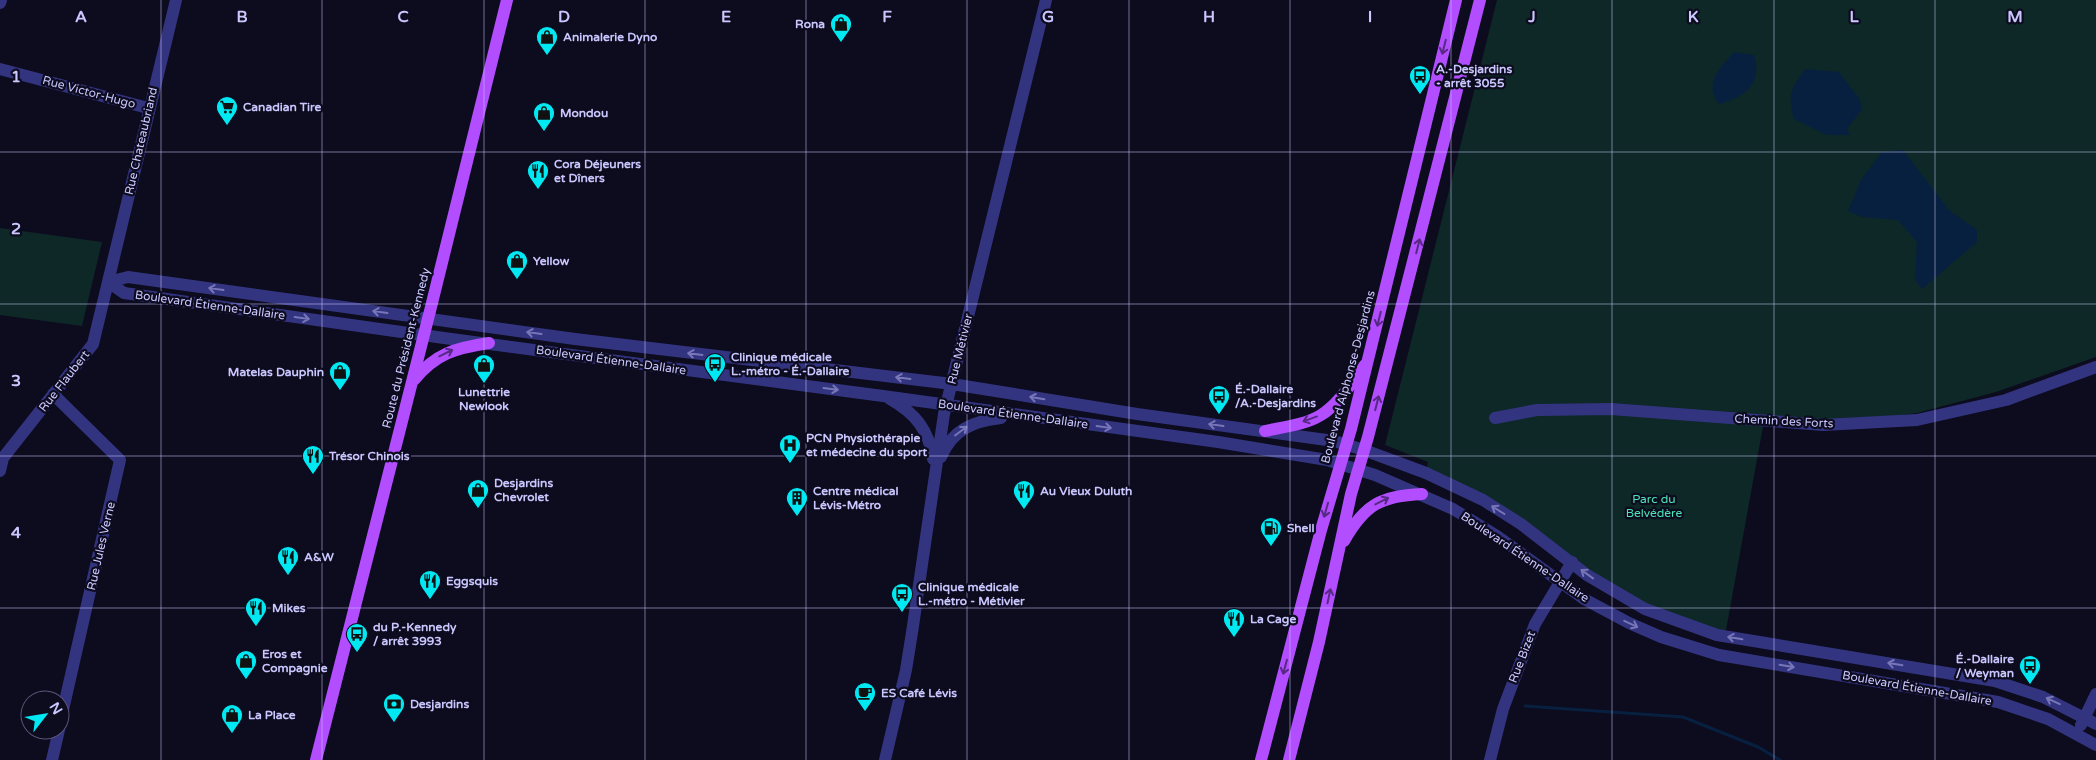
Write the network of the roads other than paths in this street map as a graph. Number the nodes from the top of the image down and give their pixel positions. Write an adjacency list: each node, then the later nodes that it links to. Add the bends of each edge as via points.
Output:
1 (176, 0): 7 (street, Rue Chateaubriand)
2 (506, 0): 9 (main road, Route du Président-Kennedy)
3 (1046, 0): 15 (street, Rue Métivier)
4 (1456, 0): 12 (main road, Boulevard Alphonse-Desjardins, one-way to 12)
5 (1480, 0): 23 (main road, one-way to 5)
6 (0, 69): 7 (street, Rue Victor-Hugo)
7 (148, 108): 8 (street, Rue Chateaubriand)
8 (108, 282): 9 (street, Boulevard Étienne-Dallaire, one-way to 8, via 128,277); 10 (street, Boulevard Étienne-Dallaire, one-way to 10, via 124,293); 16 (street, Rue Flaubert, via 93,344)
9 (428, 319): 10 (main road, Route du Président-Kennedy); 15 (street, Boulevard Étienne-Dallaire, one-way to 9)
10 (424, 334): 11 (street, Boulevard Étienne-Dallaire); 14 (main road, Route du Président-Kennedy)
11 (489, 343): 14 (main road, one-way to 11, via 442,355 461,347); 17 (street, Boulevard Étienne-Dallaire, one-way to 17)
12 (1368, 361): 21 (main road, one-way to 21, via 1335,404 1320,415); 22 (main road, Boulevard Alphonse-Desjardins)
13 (2096, 367): 20 (street, Chemin des Forts, via 2006,400 1917,420 1823,426 1611,409 1537,410)
14 (412, 382): 39 (main road, Route du Président-Kennedy)
15 (952, 384): 18 (street, Rue Métivier); 21 (street, Boulevard Étienne-Dallaire, one-way to 15)
16 (54, 394): 26 (street, Rue Flaubert, via 3,458); 32 (street, Rue Jules Verne, via 120,460)
17 (883, 396): 18 (street, Boulevard Étienne-Dallaire); 27 (street, via 902,406 921,424 932,448)
18 (946, 405): 19 (street, Boulevard Étienne-Dallaire); 27 (street, Rue Métivier)
19 (1021, 416): 24 (street, Boulevard Étienne-Dallaire, one-way to 24, via 1218,442); 27 (street, one-way to 19, via 949,442 964,428 988,419)
20 (1496, 418)
21 (1265, 432): 22 (street, Boulevard Étienne-Dallaire)
22 (1346, 445): 23 (street, Boulevard Étienne-Dallaire); 24 (main road, Boulevard Alphonse-Desjardins)
23 (1364, 450): 25 (main road); 30 (street, Boulevard Étienne-Dallaire, one-way to 23, via 1483,500 1445,481)
24 (1340, 463): 25 (street, Boulevard Étienne-Dallaire); 41 (main road, Boulevard Alphonse-Desjardins, one-way to 41)
25 (1358, 470): 28 (street, Boulevard Étienne-Dallaire); 29 (main road)
26 (0, 471)
27 (935, 471): 40 (street, Rue Métivier, via 906,670)
28 (1422, 494): 29 (main road, one-way to 28, via 1368,509 1389,497); 31 (street, Boulevard Étienne-Dallaire, via 1497,536)
29 (1339, 550): 42 (main road, one-way to 29)
30 (1572, 562): 31 (street, Rue Bizet); 34 (street, Boulevard Étienne-Dallaire, one-way to 30, via 2043,697 1995,681 1717,635 1645,609 1587,575)
31 (1560, 581): 35 (street, Boulevard Étienne-Dallaire, one-way to 35, via 1584,599 1629,623 1700,650 1998,702 2030,712); 43 (street, Rue Bizet, via 1535,624 1503,709)
32 (68, 690)
33 (2096, 694): 34 (street)
34 (2091, 720): 35 (street)
35 (2077, 734): 37 (street, Boulevard Étienne-Dallaire)
36 (56, 740): 38 (street)
37 (2096, 745)
38 (52, 760)
39 (316, 760)
40 (884, 760)
41 (1261, 760)
42 (1289, 760)
43 (1490, 760)

